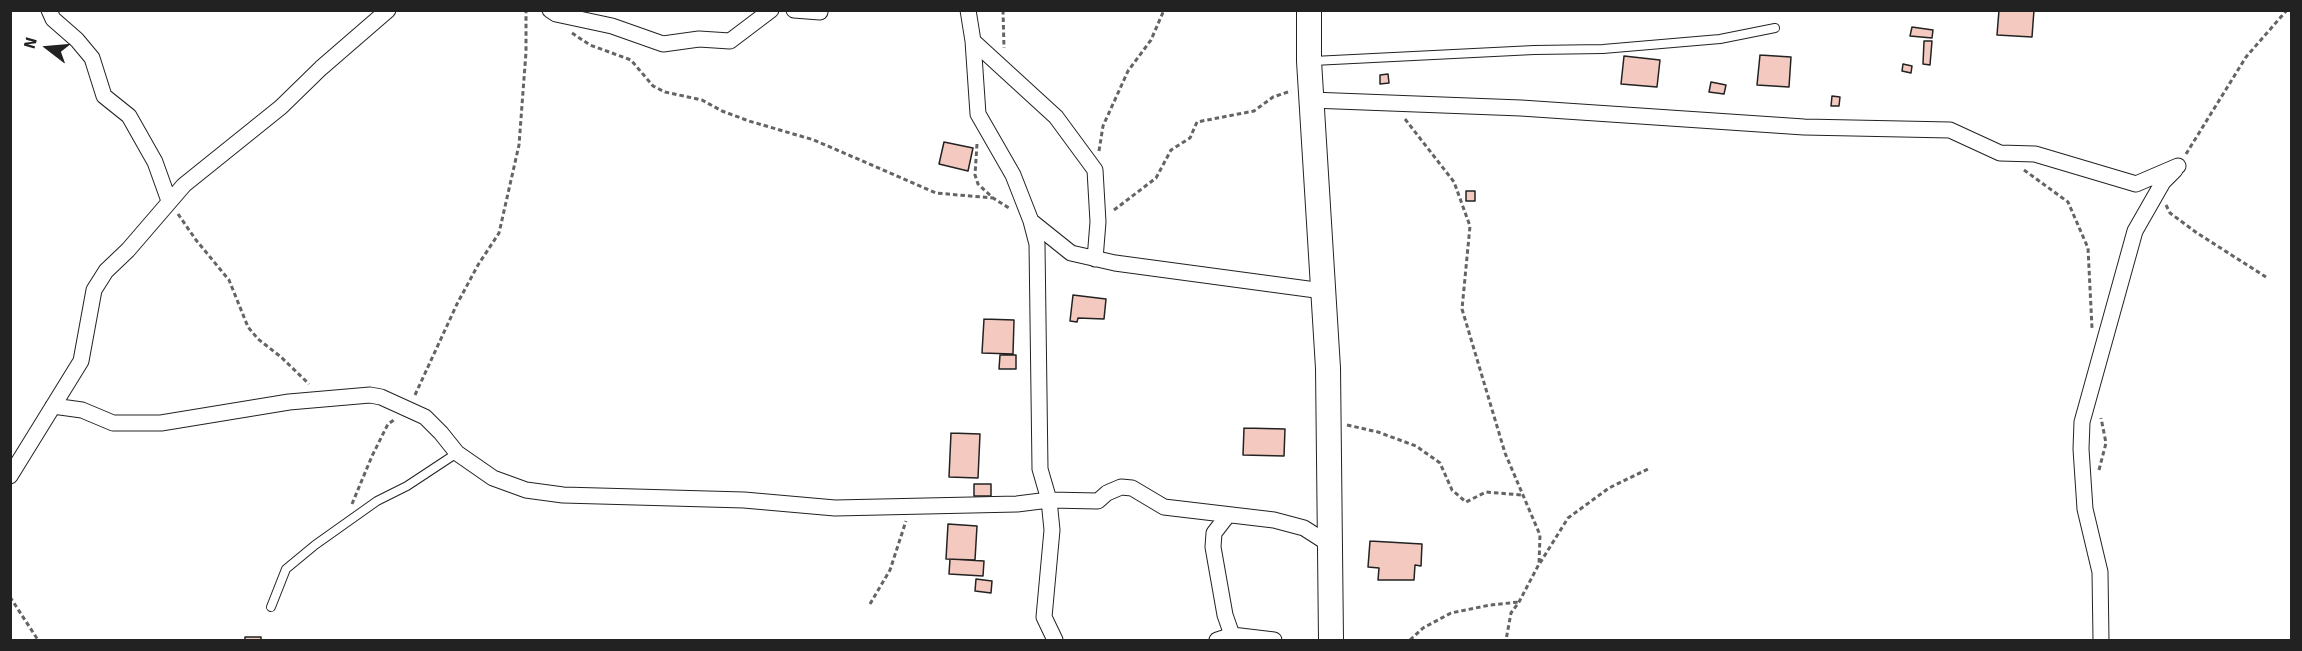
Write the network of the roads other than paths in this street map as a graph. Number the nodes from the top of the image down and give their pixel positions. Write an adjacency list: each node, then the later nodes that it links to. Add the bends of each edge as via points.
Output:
1 (49, 10): 12 (street, via 53,19 92,58 104,96 129,116 155,162)
2 (388, 10): 12 (street)
3 (771, 10): 7 (street, via 730,41 699,39 663,44 612,26)
4 (794, 10): 8 (street)
5 (968, 10): 10 (street)
6 (1309, 10): 11 (main road)
7 (553, 12)
8 (820, 12)
9 (1774, 28): 11 (lane, via 1720,39 1604,49 1534,50)
10 (973, 41): 13 (street, via 978,114 1013,175); 14 (street, via 1056,117 1095,170)
11 (1310, 82): 15 (main road); 27 (street, via 1393,103 1804,127 1950,130 2000,153 2035,154 2136,184 2178,166 2135,231 2082,422 2085,509 2100,572)
12 (169, 201): 16 (street, via 106,271 94,290 81,361)
13 (1031, 221): 14 (street, via 1071,254); 19 (street, via 1037,244 1040,469)
14 (1095, 259): 15 (street)
15 (1323, 291): 21 (main road)
16 (53, 406): 17 (street, via 82,410 113,423 161,423 370,395 425,417); 18 (street)
17 (457, 453): 19 (street, via 493,478 526,490 563,495 744,500 835,508); 22 (lane, via 377,501 286,568)
18 (10, 476)
19 (1049, 500): 20 (street, via 1098,501 1121,487 1132,488 1164,507); 24 (street, via 1052,530 1044,617)
20 (1228, 515): 21 (street, via 1304,528); 23 (street, via 1214,533 1213,547 1225,615)
21 (1329, 544): 26 (main road)
22 (271, 607)
23 (1224, 638): 25 (street)
24 (1055, 640)
25 (1274, 640)
26 (1331, 640)
27 (2101, 640)

